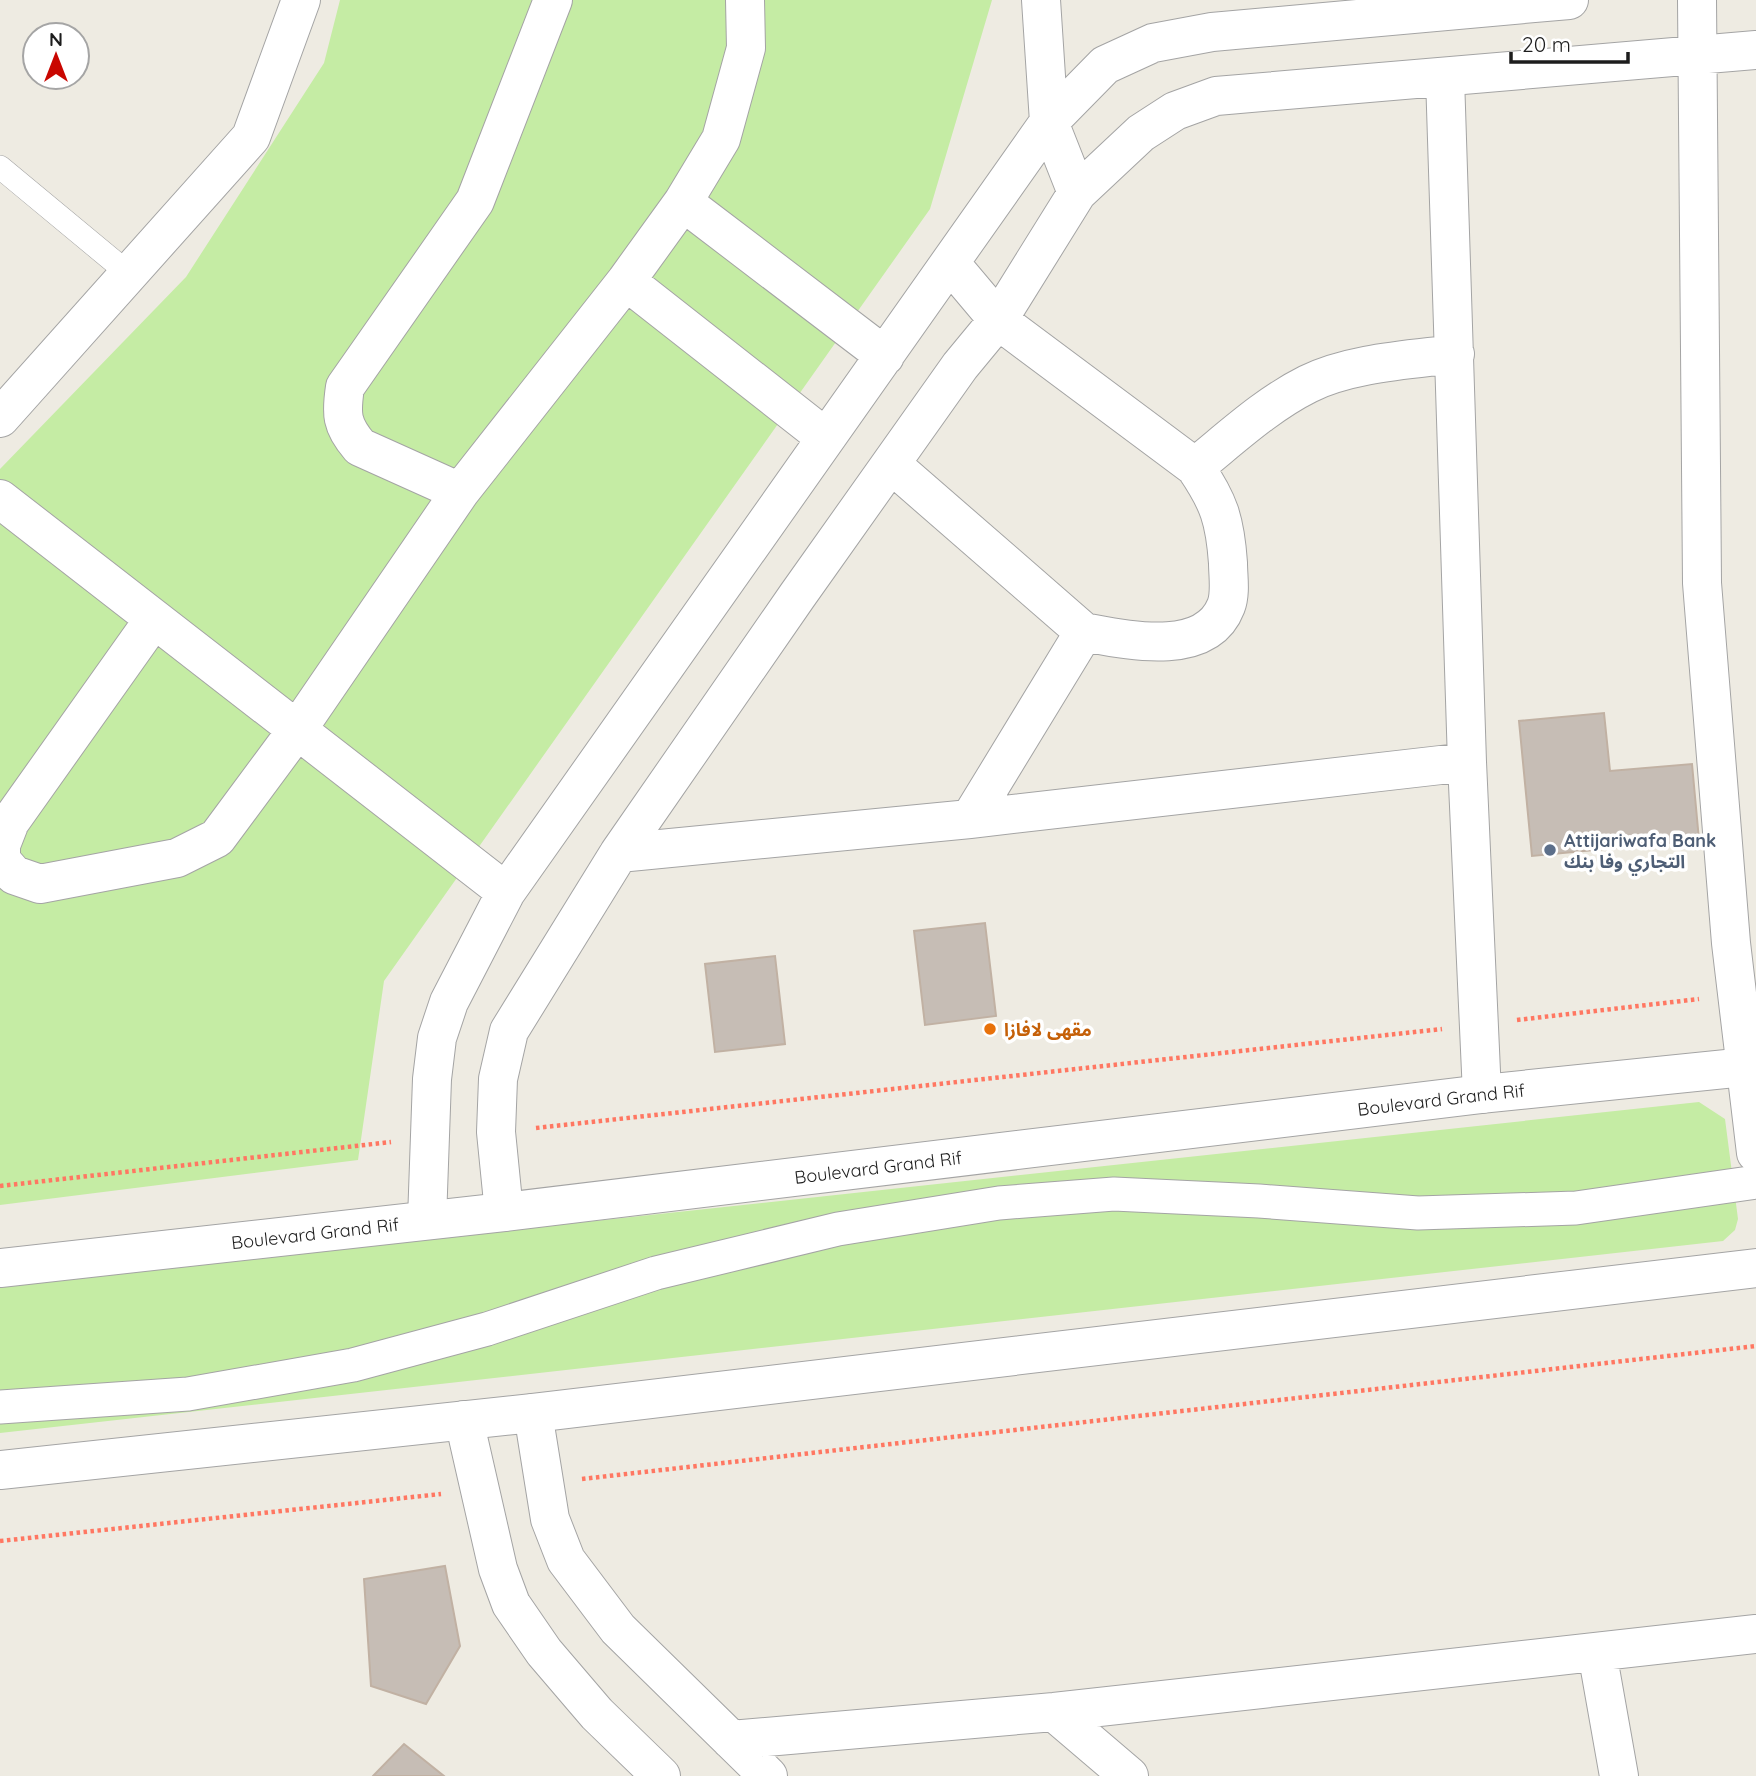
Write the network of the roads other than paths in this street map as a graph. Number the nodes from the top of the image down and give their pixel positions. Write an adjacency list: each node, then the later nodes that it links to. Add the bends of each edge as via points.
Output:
1 (302, 0): 15 (street, via 251,137)
2 (553, 0): 24 (street, via 475,201 345,387 341,411 348,433 360,447)
3 (746, 0): 13 (street, via 746,48 721,139)
4 (1041, 0): 10 (street)
5 (1569, 0): 10 (street, via 1212,32 1153,43 1105,65)
6 (1697, 0): 8 (street)
7 (1756, 50): 8 (street)
8 (1698, 55): 9 (street); 33 (street, via 1702,583 1736,995)
9 (1445, 77): 12 (street, via 1216,96 1175,111 1141,134); 18 (street)
10 (1049, 122): 12 (street); 14 (street)
11 (0, 167): 15 (lane)
12 (1077, 193): 17 (street)
13 (683, 202): 16 (street); 19 (street)
14 (950, 263): 17 (street); 19 (street)
15 (129, 274): 20 (street)
16 (626, 281): 21 (street); 24 (street)
17 (998, 320): 22 (street); 23 (street)
18 (1455, 354): 23 (street, via 1363,367 1309,384 1262,412); 29 (street)
19 (885, 356): 21 (street)
20 (0, 418)
21 (826, 438): 32 (street)
22 (891, 464): 27 (street); 31 (street)
23 (1195, 467): 27 (street, via 1214,495 1226,533 1227,604 1213,627 1188,639 1160,641)
24 (460, 492): 28 (street)
25 (0, 499): 26 (street)
26 (154, 619): 28 (street); 28 (street, via 10,822 1,860 14,875 40,884 177,858 217,838)
27 (1084, 632): 30 (street)
28 (297, 730): 32 (street)
29 (1467, 762): 30 (street); 34 (street)
30 (970, 819): 31 (street)
31 (619, 853): 37 (street, via 509,1031 498,1079 496,1132)
32 (506, 892): 38 (street, via 449,1002 438,1038 432,1079)
33 (1750, 1067): 34 (street, Boulevard Grand Rif); 35 (street)
34 (1482, 1094): 37 (street, Boulevard Grand Rif)
35 (1756, 1153)
36 (1756, 1182): 41 (street, via 1577,1208 1418,1213 1114,1194 999,1203 838,1229 656,1273 487,1329 353,1365 188,1394)
37 (504, 1212): 38 (street, Boulevard Grand Rif)
38 (427, 1220): 39 (street, Boulevard Grand Rif)
39 (0, 1268)
40 (1756, 1268): 42 (street)
41 (0, 1407)
42 (533, 1412): 43 (street); 48 (street, via 550,1519 566,1560 618,1629)
43 (464, 1420): 44 (street); 49 (street, via 498,1569 511,1604 597,1714)
44 (0, 1470)
45 (1756, 1634): 46 (street)
46 (1597, 1652): 47 (street); 52 (street)
47 (1054, 1712): 48 (street); 51 (street)
48 (732, 1740): 50 (street)
49 (660, 1776)
50 (768, 1776)
51 (1129, 1776)
52 (1619, 1776)

